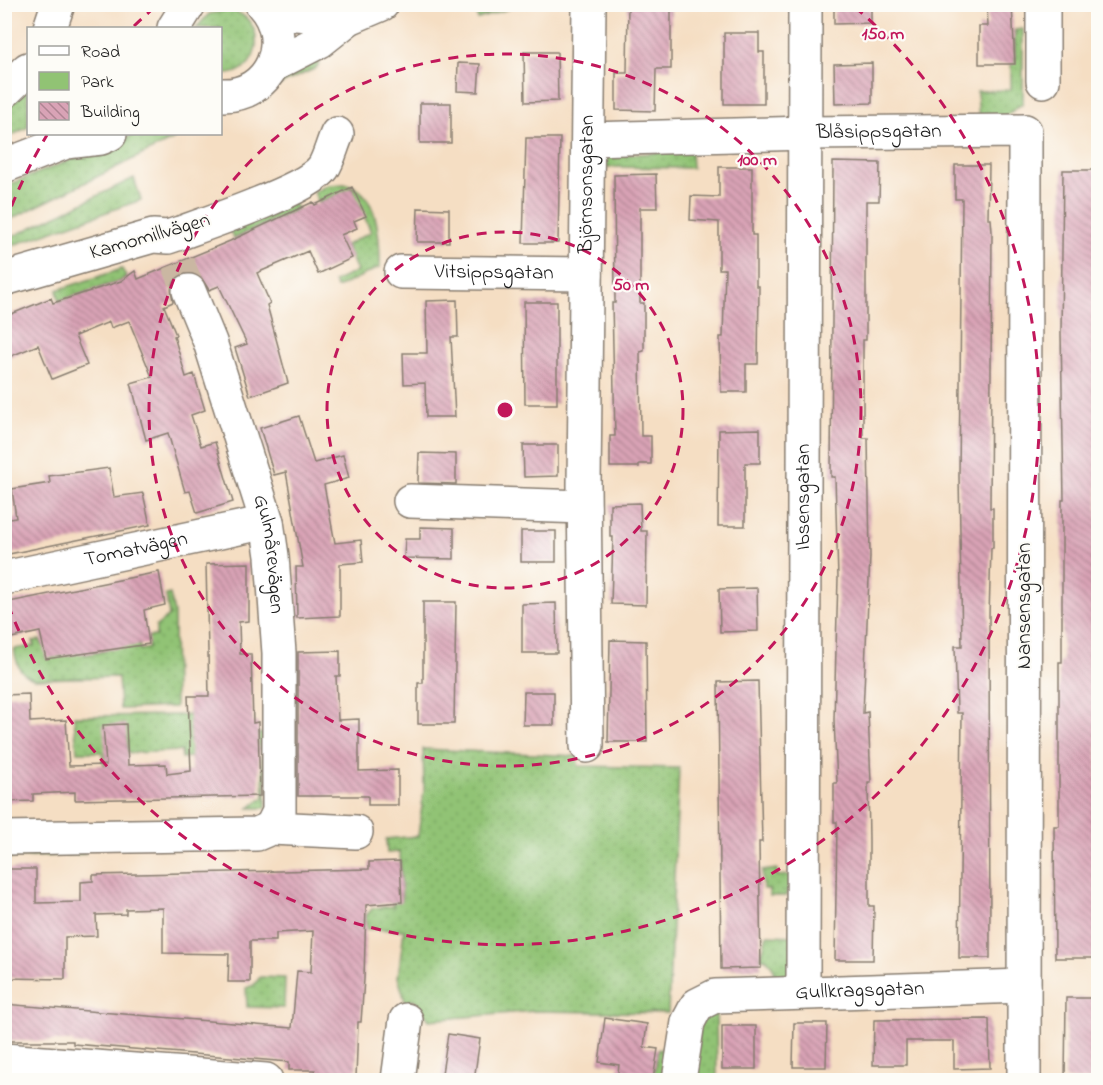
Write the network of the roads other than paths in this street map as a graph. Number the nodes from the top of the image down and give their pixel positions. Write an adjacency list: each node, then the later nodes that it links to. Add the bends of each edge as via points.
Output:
1 (58, 4): 10 (street)
2 (70, 4): 11 (street)
3 (189, 4): 12 (street)
4 (382, 4): 9 (street)
5 (589, 4): 23 (street, Björnsonsgatan)
6 (805, 4): 19 (street, Ibsensgatan)
7 (1043, 4): 15 (street)
8 (265, 8): 9 (street); 13 (street, via 276,26 278,42)
9 (349, 18): 13 (street, via 320,41)
10 (50, 27)
11 (72, 27)
12 (175, 27)
13 (273, 65): 17 (street, via 252,88)
14 (27, 70): 16 (street)
15 (1043, 81)
16 (4, 92)
17 (222, 95)
18 (1025, 131): 19 (street, Blåsippsgatan); 37 (street, Nansensgatan)
19 (805, 133): 23 (street, Blåsippsgatan); 38 (street, Ibsensgatan)
20 (337, 134): 25 (street, Kamomillvägen, via 322,169)
21 (108, 135): 22 (street)
22 (70, 138): 24 (street)
23 (589, 140): 27 (street, Björnsonsgatan)
24 (4, 166)
25 (179, 263): 28 (street, Kamomillvägen, via 153,236); 31 (street, Gulmårevägen, via 210,342)
26 (401, 272): 27 (street, Vitsippsgatan)
27 (586, 274): 30 (street, Björnsonsgatan)
28 (4, 279)
29 (410, 501): 30 (street)
30 (584, 507): 33 (street, Björnsonsgatan)
31 (267, 522): 32 (street, Tomatvägen); 34 (street, Gulmårevägen, via 279,702 279,812)
32 (4, 578)
33 (587, 746)
34 (271, 828): 35 (street); 36 (street, via 257,834)
35 (356, 832)
36 (4, 838)
37 (1024, 986): 38 (street, Gullkragsgatan); 44 (street, Nansensgatan)
38 (803, 991): 43 (street, Gullkragsgatan, via 715,996 697,1005 688,1022)
39 (406, 1020): 42 (street)
40 (4, 1060): 41 (street)
41 (266, 1080)
42 (398, 1080)
43 (679, 1080)
44 (1024, 1080)

